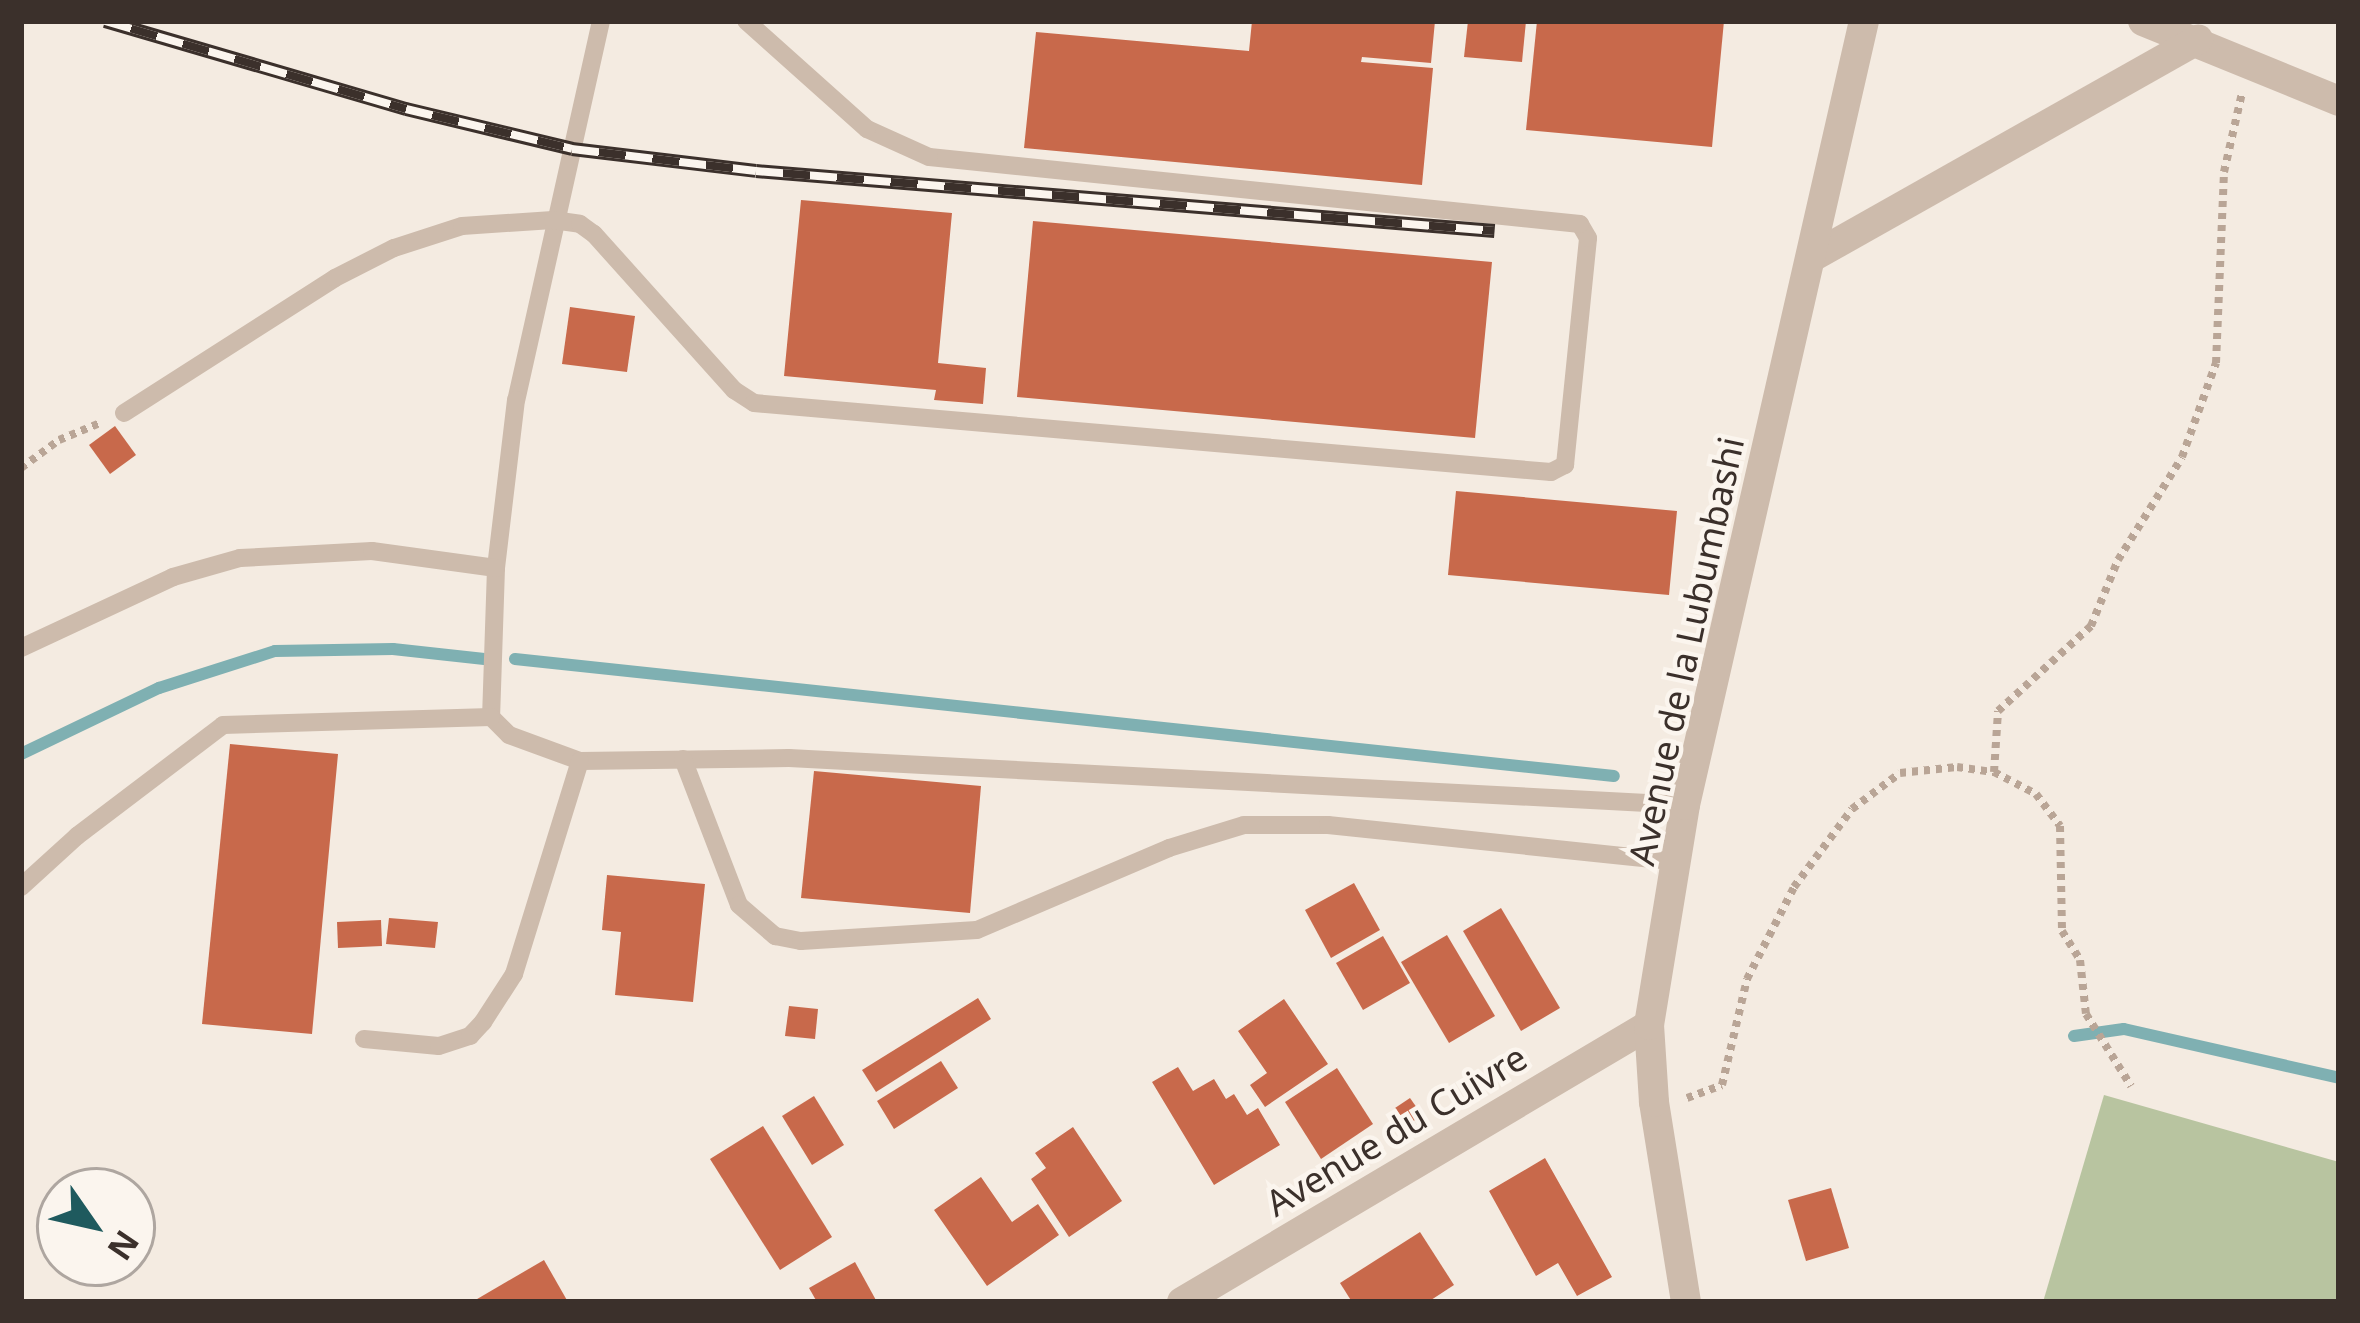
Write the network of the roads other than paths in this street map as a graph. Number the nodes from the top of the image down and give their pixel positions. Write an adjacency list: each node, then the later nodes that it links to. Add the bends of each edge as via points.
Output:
1 (601, 21): 7 (lane)
2 (746, 21): 7 (lane, via 867,129 916,154 1580,224 1588,238 1565,465 1551,472 754,403 594,233)
3 (1864, 21): 8 (street, Avenue de la Lubumbashi)
4 (2143, 21): 5 (street)
5 (2198, 40): 6 (street); 8 (street)
6 (2339, 101)
7 (553, 220): 9 (lane, via 462,226 394,248); 10 (lane, via 516,400)
8 (1814, 256): 15 (street, Avenue de la Lubumbashi)
9 (124, 413)
10 (496, 568): 11 (lane, via 372,551 240,558 173,577); 12 (lane)
11 (21, 649)
12 (491, 717): 14 (lane, via 520,742); 17 (lane, via 224,725)
13 (683, 759): 14 (lane); 15 (lane); 16 (lane, via 739,904 775,936 801,941 977,930 1169,848 1244,825 1328,825)
14 (580, 761): 19 (lane, via 514,974 483,1022 470,1036 439,1046)
15 (1685, 805): 16 (street, Avenue de la Lubumbashi)
16 (1679, 862): 18 (street, Avenue de la Lubumbashi)
17 (21, 887)
18 (1649, 1025): 20 (street, Avenue du Cuivre); 21 (street, Avenue de la Lubumbashi)
19 (364, 1039)
20 (1182, 1302)
21 (1686, 1302)

